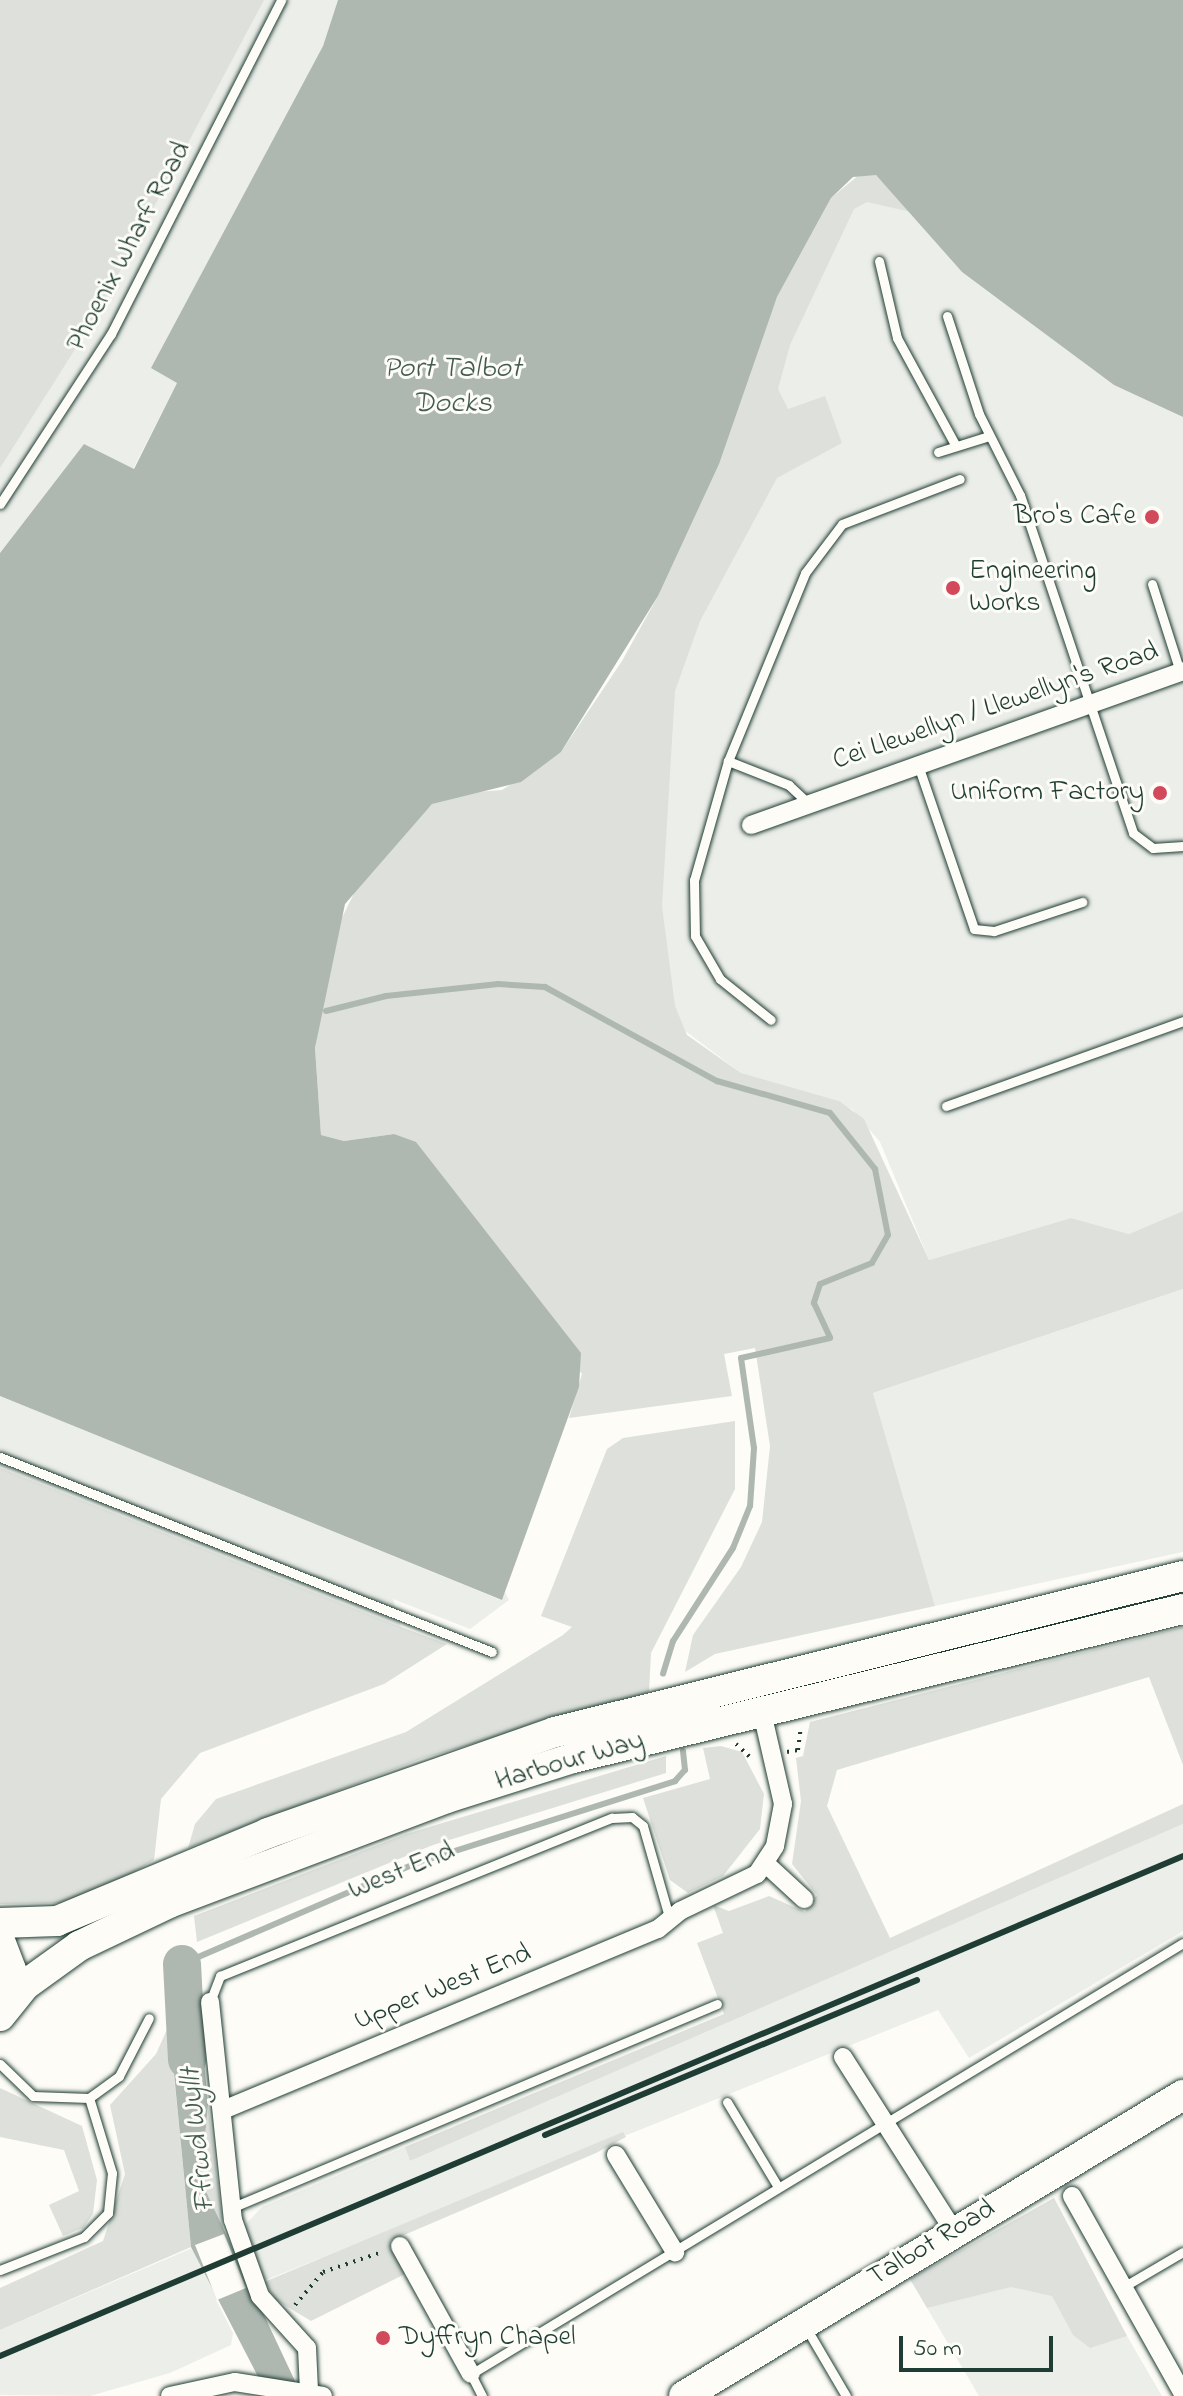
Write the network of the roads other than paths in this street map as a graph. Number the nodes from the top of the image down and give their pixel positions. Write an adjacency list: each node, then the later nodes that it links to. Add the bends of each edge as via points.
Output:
1 (281, 0): 8 (lane, Phoenix Wharf Road, via 111,334)
2 (879, 261): 5 (lane, via 897,338)
3 (947, 316): 4 (lane)
4 (989, 436): 5 (lane); 11 (lane, via 1020,495)
5 (956, 446): 6 (lane)
6 (938, 452)
7 (960, 479): 12 (lane, via 859,514 824,540)
8 (0, 504)
9 (1152, 584): 10 (lane)
10 (1182, 671): 11 (street, Cei Llewellyn / Llewellyn's Road)
11 (1087, 704): 13 (street, Cei Llewellyn / Llewellyn's Road); 16 (lane, via 1133,833 1153,848)
12 (728, 761): 14 (lane, via 789,785); 18 (lane, via 694,880 695,936 720,979)
13 (917, 762): 14 (street, Cei Llewellyn / Llewellyn's Road); 17 (lane, via 974,929 994,931)
14 (808, 803): 15 (street, Cei Llewellyn / Llewellyn's Road)
15 (751, 825)
16 (1183, 846)
17 (1082, 902)
18 (771, 1020)
19 (1183, 1021): 20 (lane)
20 (946, 1106)
21 (0, 1457): 24 (lane)
22 (1183, 1576): 29 (main road, Harbour Way, via 555,1732 297,1822 57,1921)
23 (1183, 1609): 25 (main road, Harbour Way)
24 (492, 1652)
25 (762, 1712): 26 (street, via 783,1804); 34 (main road, Harbour Way, via 573,1758 322,1842 79,1946 25,1985)
26 (766, 1864): 27 (street); 28 (street, Upper West End, via 745,1883)
27 (804, 1899)
28 (675, 1915): 32 (lane, West End, via 643,1826 620,1817 220,1976); 41 (street, Upper West End)
29 (0, 1923)
30 (0, 1941): 34 (main road, via 11,1981)
31 (1183, 1943): 42 (lane)
32 (210, 2002): 41 (street, West End)
33 (717, 2004): 46 (lane)
34 (0, 2016)
35 (149, 2018): 39 (lane, via 119,2076)
36 (843, 2057): 42 (street)
37 (1, 2067): 39 (lane, via 33,2096)
38 (1183, 2095): 47 (main road, Talbot Road)
39 (89, 2098): 51 (lane, via 112,2173 108,2213 84,2237)
40 (727, 2102): 44 (lane)
41 (223, 2110): 46 (street, West End)
42 (885, 2122): 44 (lane); 47 (street)
43 (616, 2155): 49 (street)
44 (778, 2187): 49 (lane)
45 (1072, 2196): 52 (street)
46 (231, 2208): 55 (street, West End, via 260,2296 310,2358)
47 (954, 2231): 53 (main road, Talbot Road)
48 (400, 2246): 54 (street)
49 (675, 2252): 54 (lane)
50 (1183, 2252): 52 (lane)
51 (0, 2270)
52 (1123, 2287): 56 (street)
53 (803, 2323): 59 (main road, Talbot Road); 60 (lane)
54 (471, 2374): 58 (lane)
55 (310, 2392): 57 (street, via 261,2383)
56 (1183, 2393)
57 (170, 2396)
58 (482, 2396)
59 (684, 2396)
60 (846, 2396)

